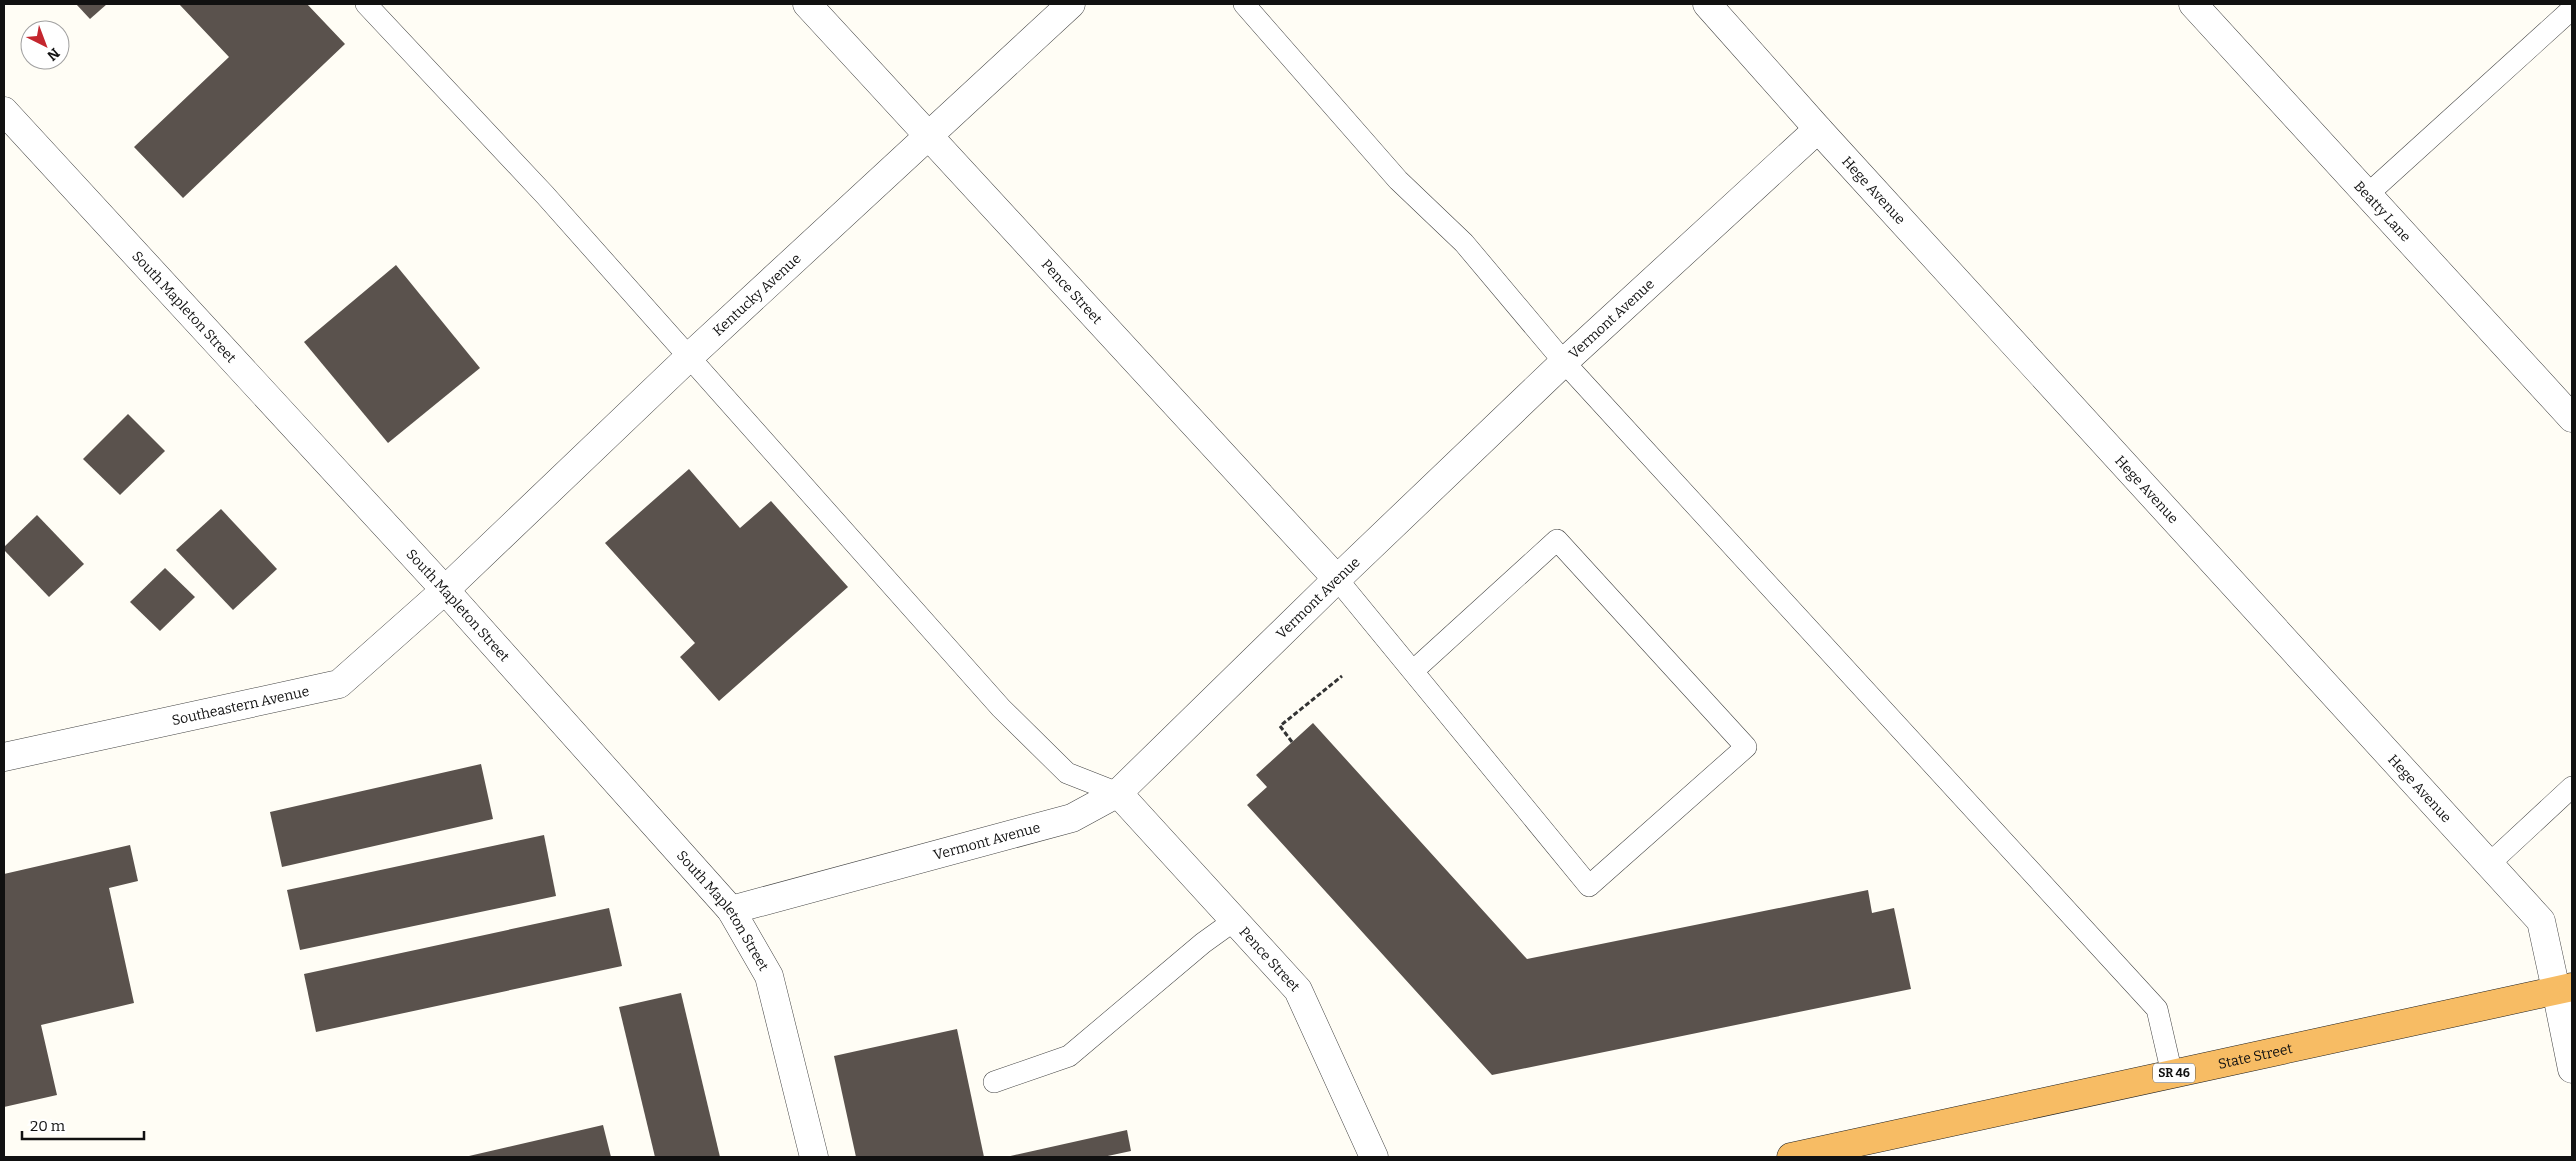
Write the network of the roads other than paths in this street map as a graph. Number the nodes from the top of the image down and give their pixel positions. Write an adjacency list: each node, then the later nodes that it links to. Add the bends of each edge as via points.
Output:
1 (366, 4): 12 (lane, via 545,195)
2 (807, 4): 10 (street, Pence Street)
3 (1071, 4): 10 (street, Kentucky Avenue)
4 (1244, 4): 13 (lane, via 1398,180 1464,243)
5 (1707, 4): 9 (street, Hege Avenue)
6 (2193, 4): 11 (street, Beatty Lane)
7 (2572, 9): 11 (lane)
8 (4, 111): 16 (street, South Mapleton Street)
9 (1818, 129): 13 (street, Vermont Avenue); 21 (street, Hege Avenue)
10 (928, 135): 12 (street, Kentucky Avenue); 15 (street, Pence Street)
11 (2368, 194): 14 (street, Beatty Lane)
12 (688, 358): 16 (street, Kentucky Avenue); 20 (lane, via 1001,708 1067,772)
13 (1564, 362): 15 (street, Vermont Avenue); 26 (lane, via 2158,1009)
14 (2572, 418)
15 (1337, 579): 17 (lane); 20 (street, Vermont Avenue)
16 (445, 590): 18 (street, Southeastern Avenue, via 339,684); 22 (street, South Mapleton Street)
17 (1413, 672): 17 (lane, via 1589,886 1746,748 1557,540)
18 (4, 757)
19 (2572, 787): 21 (lane)
20 (1118, 793): 22 (street, Vermont Avenue, via 1072,818); 23 (street, Pence Street)
21 (2489, 864): 24 (street, Hege Avenue, via 2541,921)
22 (731, 910): 28 (street, South Mapleton Street, via 769,976)
23 (1235, 920): 27 (lane, via 1069,1056); 29 (street, Pence Street, via 1298,990)
24 (2564, 988): 25 (street, Hege Avenue); 26 (highway, State Street / SR 46)
25 (2572, 1069)
26 (2172, 1074): 30 (highway, State Street / SR 46)
27 (994, 1082)
28 (814, 1157)
29 (1374, 1157)
30 (1791, 1157)

